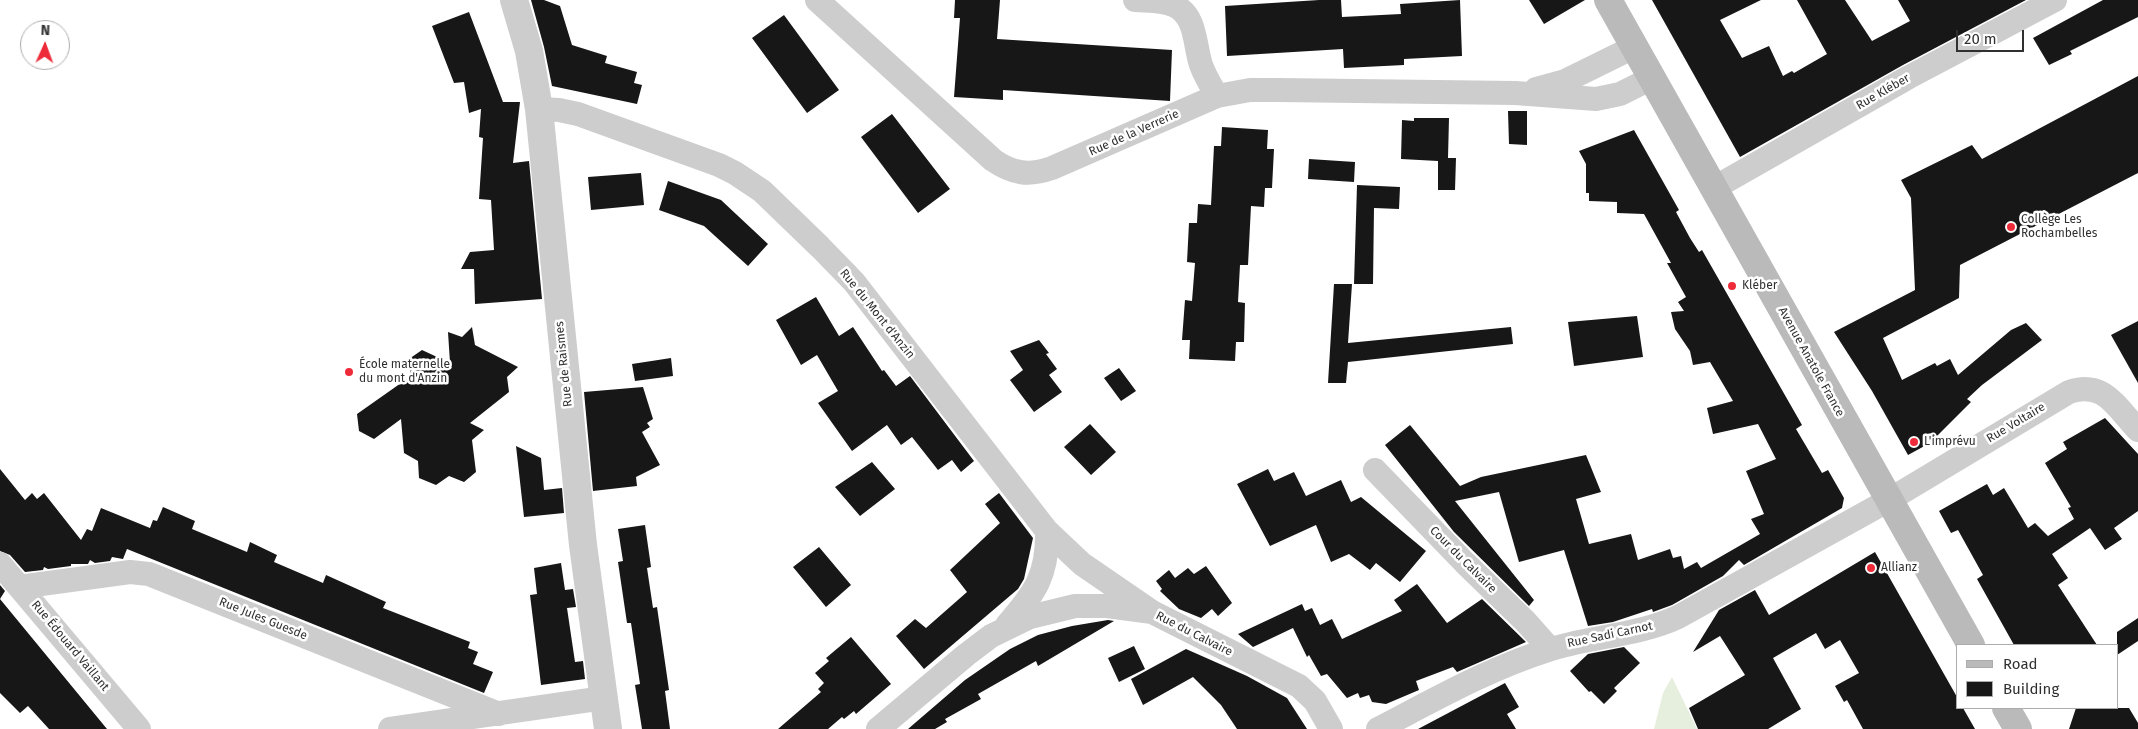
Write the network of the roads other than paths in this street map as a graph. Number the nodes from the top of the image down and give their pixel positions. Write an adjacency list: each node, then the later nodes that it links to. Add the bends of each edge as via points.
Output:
1 (514, 0): 10 (street, Rue de Raismes, via 529,51)
2 (817, 0): 9 (street, Rue de la Verrerie, via 993,160 1018,173 1029,174 1052,168)
3 (1135, 0): 9 (street, via 1173,4 1186,15 1191,23 1201,66)
4 (1608, 0): 6 (main road, Avenue Anatole France)
5 (2055, 0): 11 (street, Rue Kléber, via 1909,76)
6 (1634, 47): 7 (main road, Avenue Anatole France); 8 (street, Rue de la Verrerie, via 1566,82)
7 (1652, 78): 8 (street, Rue de la Verrerie, via 1620,94 1602,98); 11 (main road, Avenue Anatole France)
8 (1515, 92): 9 (street, Rue de la Verrerie, via 1250,90)
9 (1217, 96)
10 (539, 109): 15 (street, Rue du Mont d'Anzin, via 578,114 719,165 762,192 820,247 863,294); 22 (street, Rue de Raismes, via 583,544)
11 (1714, 188): 14 (main road, Avenue Anatole France)
12 (2138, 430): 14 (street, Rue Voltaire, via 2101,391 2078,389)
13 (1375, 470): 21 (street, Cour du Calvaire)
14 (1889, 500): 20 (main road, Avenue Anatole France); 21 (street, Rue Sadi Carnot, via 1669,622)
15 (1046, 531): 18 (street, Rue du Mont d'Anzin, via 1082,564); 19 (street, Rue du Calvaire, via 1046,558 1040,579 1021,610)
16 (0, 564): 17 (street, Rue Édouard Vaillant)
17 (19, 587): 24 (street, Rue Jules Guesde, via 143,572); 25 (street, Rue Édouard Vaillant)
18 (1152, 612): 19 (street, Rue du Calvaire, via 1075,606 1037,615); 29 (street, Rue du Calvaire, via 1299,686 1314,701)
19 (1002, 630): 28 (street, Rue du Calvaire, via 966,655)
20 (1970, 644)
21 (1550, 649): 30 (street, Rue Sadi Carnot, via 1477,678)
22 (604, 698): 24 (street); 27 (street, Rue de Raismes)
23 (2007, 709): 31 (main road)
24 (499, 714): 26 (street)
25 (139, 729)
26 (390, 729)
27 (608, 729)
28 (878, 729)
29 (1331, 729)
30 (1378, 729)
31 (2018, 729)

